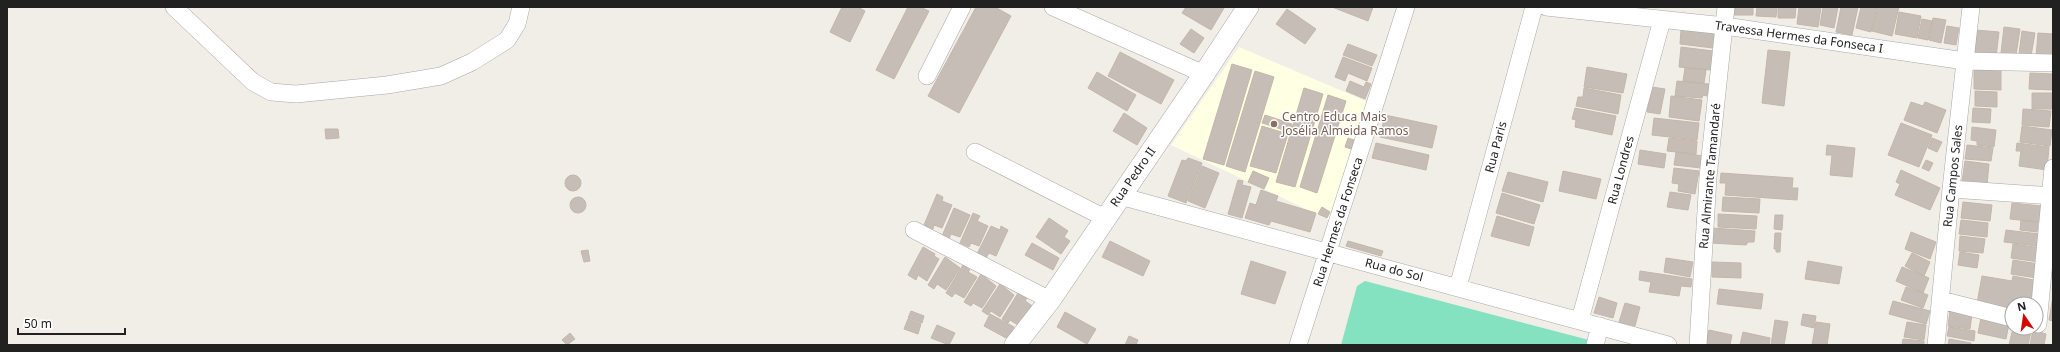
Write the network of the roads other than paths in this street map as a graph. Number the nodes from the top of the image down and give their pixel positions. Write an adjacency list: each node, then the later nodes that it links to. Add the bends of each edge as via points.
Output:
1 (174, 7): 2 (street, via 253,82 271,92 296,94 387,85 441,76 472,62 507,40 516,24)
2 (521, 7)
3 (962, 7): 17 (street)
4 (1053, 7): 16 (street)
5 (1248, 7): 16 (street, Rua Pedro II)
6 (1406, 7): 25 (street, Rua Hermes da Fonseca)
7 (1534, 7): 26 (street, Rua Paris)
8 (1546, 7): 11 (street, Travessa Hermes da Fonseca I)
9 (1726, 7): 13 (street, Rua Almirante Tamandaré)
10 (1972, 7): 14 (street, Rua Campos Sales)
11 (1591, 9): 12 (street, Travessa Hermes da Fonseca I)
12 (1662, 20): 13 (street, Travessa Hermes da Fonseca I); 31 (street, Rua Londres)
13 (1725, 26): 14 (street, Travessa Hermes da Fonseca I); 37 (street, Rua Almirante Tamandaré, via 1708,177)
14 (1965, 60): 15 (street, Travessa Hermes da Fonseca I); 20 (street, Rua Campos Sales)
15 (2053, 64)
16 (1204, 74): 21 (street, Rua Pedro II)
17 (927, 76)
18 (975, 152): 23 (street)
19 (2053, 168): 22 (street)
20 (1951, 189): 22 (street); 29 (street, Rua Campos Sales)
21 (1120, 196): 23 (street, Rua Pedro II); 25 (street, Rua do Sol)
22 (2052, 196): 27 (street)
23 (1105, 218): 28 (street, Rua Pedro II)
24 (914, 230): 28 (street)
25 (1329, 252): 26 (street, Rua do Sol); 34 (street, Rua Hermes da Fonseca)
26 (1458, 287): 31 (street, Rua do Sol)
27 (2044, 299)
28 (1050, 300): 33 (street, Rua Pedro II)
29 (1941, 300): 30 (street); 38 (street, Rua Campos Sales)
30 (2004, 316)
31 (1580, 320): 32 (street, Rua do Sol)
32 (1600, 326): 35 (street); 36 (street, Rua do Sol)
33 (1015, 345)
34 (1298, 345)
35 (1596, 345)
36 (1668, 345)
37 (1698, 345)
38 (1936, 345)

